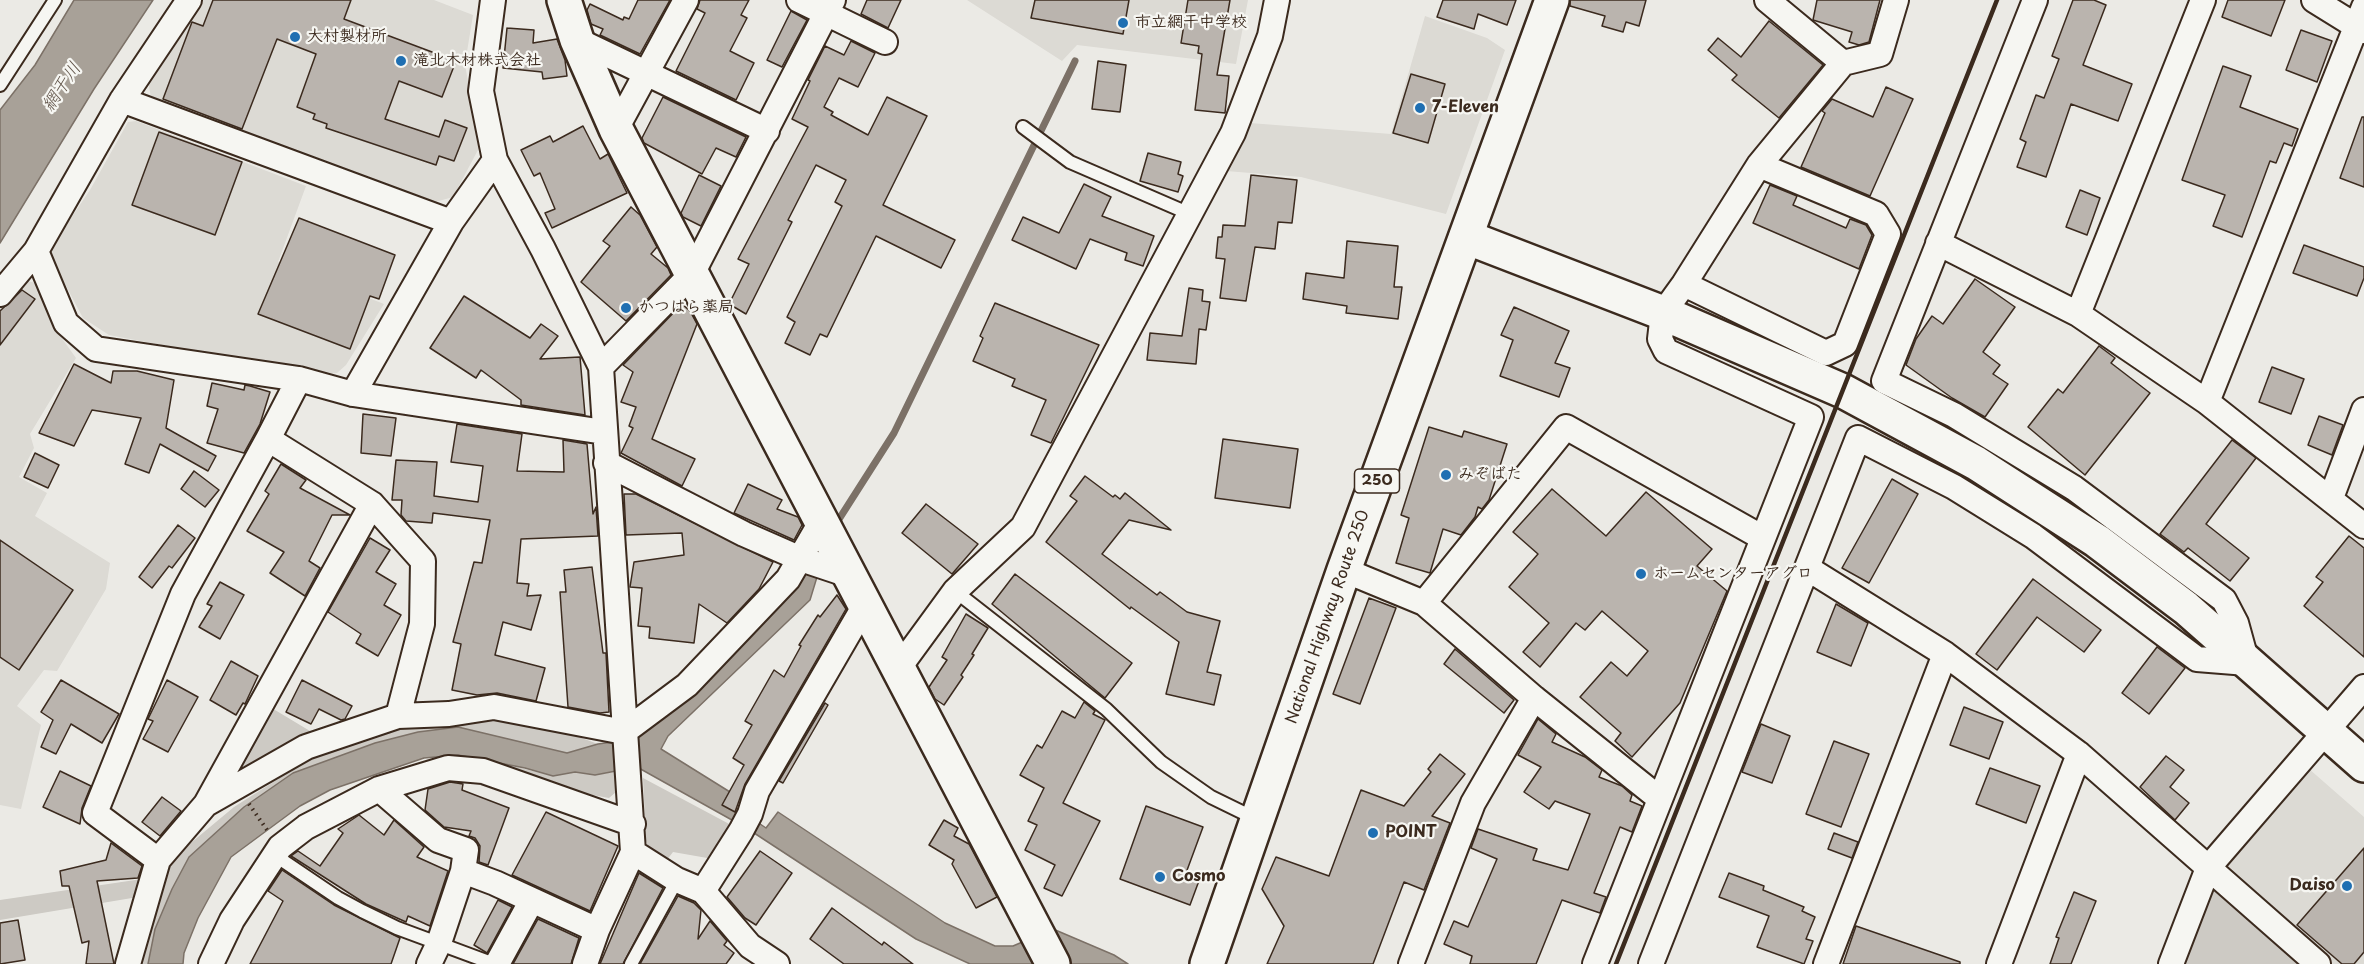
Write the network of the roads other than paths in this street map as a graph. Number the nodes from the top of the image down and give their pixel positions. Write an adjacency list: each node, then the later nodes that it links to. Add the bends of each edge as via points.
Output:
1 (55, 0): 20 (lane)
2 (189, 0): 21 (street)
3 (493, 0): 25 (street, via 481,91)
4 (564, 0): 16 (main road)
5 (686, 0): 19 (street)
6 (799, 0): 14 (street)
7 (1277, 0): 27 (street, via 1270,36 1233,133)
8 (1552, 0): 29 (main road, National Highway Route 250 / 250)
9 (1767, 0): 18 (street)
10 (1896, 0): 18 (street, via 1880,54)
11 (2035, 0): 30 (street)
12 (2203, 0): 36 (street)
13 (2314, 0): 15 (street)
14 (830, 7): 17 (street); 24 (street)
15 (2362, 21): 40 (street)
16 (577, 40): 19 (street); 22 (main road)
17 (885, 42)
18 (1843, 63): 26 (street)
19 (648, 73): 22 (street); 24 (street)
20 (0, 85)
21 (122, 100): 28 (street); 31 (street)
22 (616, 129): 32 (main road)
23 (1027, 130): 27 (lane, via 1070,162)
24 (767, 131): 32 (street)
25 (495, 160): 28 (street); 37 (street)
26 (1759, 165): 33 (street); 33 (street, via 1876,214 1888,234 1845,344 1826,353)
27 (1190, 214): 52 (street, via 1023,526)
28 (451, 222): 39 (street)
29 (1466, 237): 35 (main road); 51 (main road, National Highway Route 250 / 250)
30 (1938, 243): 36 (street); 56 (street, via 1884,381 1954,415 2074,488 2224,600 2236,623)
31 (36, 251): 34 (street); 38 (street, via 66,323 96,349)
32 (692, 274): 37 (street); 49 (main road, via 821,522)
33 (1684, 284): 35 (street)
34 (0, 294)
35 (1663, 313): 48 (street, via 1660,339 1666,351 1811,417); 56 (main road, via 1843,392 1976,463 2106,548 2186,608)
36 (2078, 314): 40 (street)
37 (601, 367): 42 (street)
38 (298, 379): 39 (street); 43 (street)
39 (353, 394): 42 (street)
40 (2207, 402): 45 (street)
41 (2364, 411): 45 (street)
42 (604, 432): 44 (street)
43 (268, 439): 46 (street); 72 (street, via 183,594 95,813)
44 (606, 463): 49 (street, via 744,534); 62 (street)
45 (2331, 498): 47 (street)
46 (372, 504): 60 (street, via 423,561 422,624); 67 (street)
47 (2364, 526)
48 (1763, 538): 53 (street, via 1566,427); 66 (street)
49 (828, 564): 54 (main road); 62 (street, via 788,579 687,685)
50 (1807, 568): 55 (street); 56 (street, via 1858,438 1954,487 2033,536 2197,659); 90 (street)
51 (1344, 570): 53 (street); 68 (main road, National Highway Route 250 / 250)
52 (955, 591): 57 (street); 68 (lane, via 1106,709 1161,762 1211,797)
53 (1424, 603): 59 (street)
54 (865, 605): 57 (main road); 76 (street, via 757,791 746,823)
55 (1945, 654): 63 (street); 91 (street)
56 (2247, 663): 61 (main road)
57 (898, 669): 86 (main road)
58 (2364, 687): 61 (street)
59 (1534, 698): 66 (street); 88 (street, via 1473,803)
60 (398, 716): 62 (street, via 494,707); 67 (street, via 306,747)
61 (2325, 731): 64 (main road); 73 (street)
62 (624, 732): 69 (street)
63 (2079, 754): 73 (street); 92 (street)
64 (2364, 765)
65 (379, 789): 69 (street, via 448,768 483,771); 70 (street, via 306,827); 74 (street, via 438,840 466,850)
66 (1660, 799): 89 (street)
67 (206, 804): 72 (street)
68 (1257, 820): 87 (main road, National Highway Route 250 / 250)
69 (633, 824): 71 (street)
70 (276, 850): 79 (lane, via 338,898 397,928); 81 (street, via 232,920)
71 (633, 852): 75 (street); 78 (street)
72 (158, 860): 80 (street)
73 (2208, 868): 93 (street); 94 (street)
74 (463, 871): 77 (street); 79 (street)
75 (677, 880): 76 (street); 84 (lane)
76 (703, 891): 85 (street, via 750,946)
77 (532, 900): 78 (street); 82 (street)
78 (597, 930): 83 (street)
79 (434, 953): 82 (lane)
80 (128, 964)
81 (211, 964)
82 (495, 964)
83 (585, 964)
84 (631, 964)
85 (777, 964)
86 (1053, 964)
87 (1207, 964)
88 (1411, 964)
89 (1595, 964)
90 (1651, 964)
91 (1826, 964)
92 (1999, 964)
93 (2171, 964)
94 (2318, 964)

